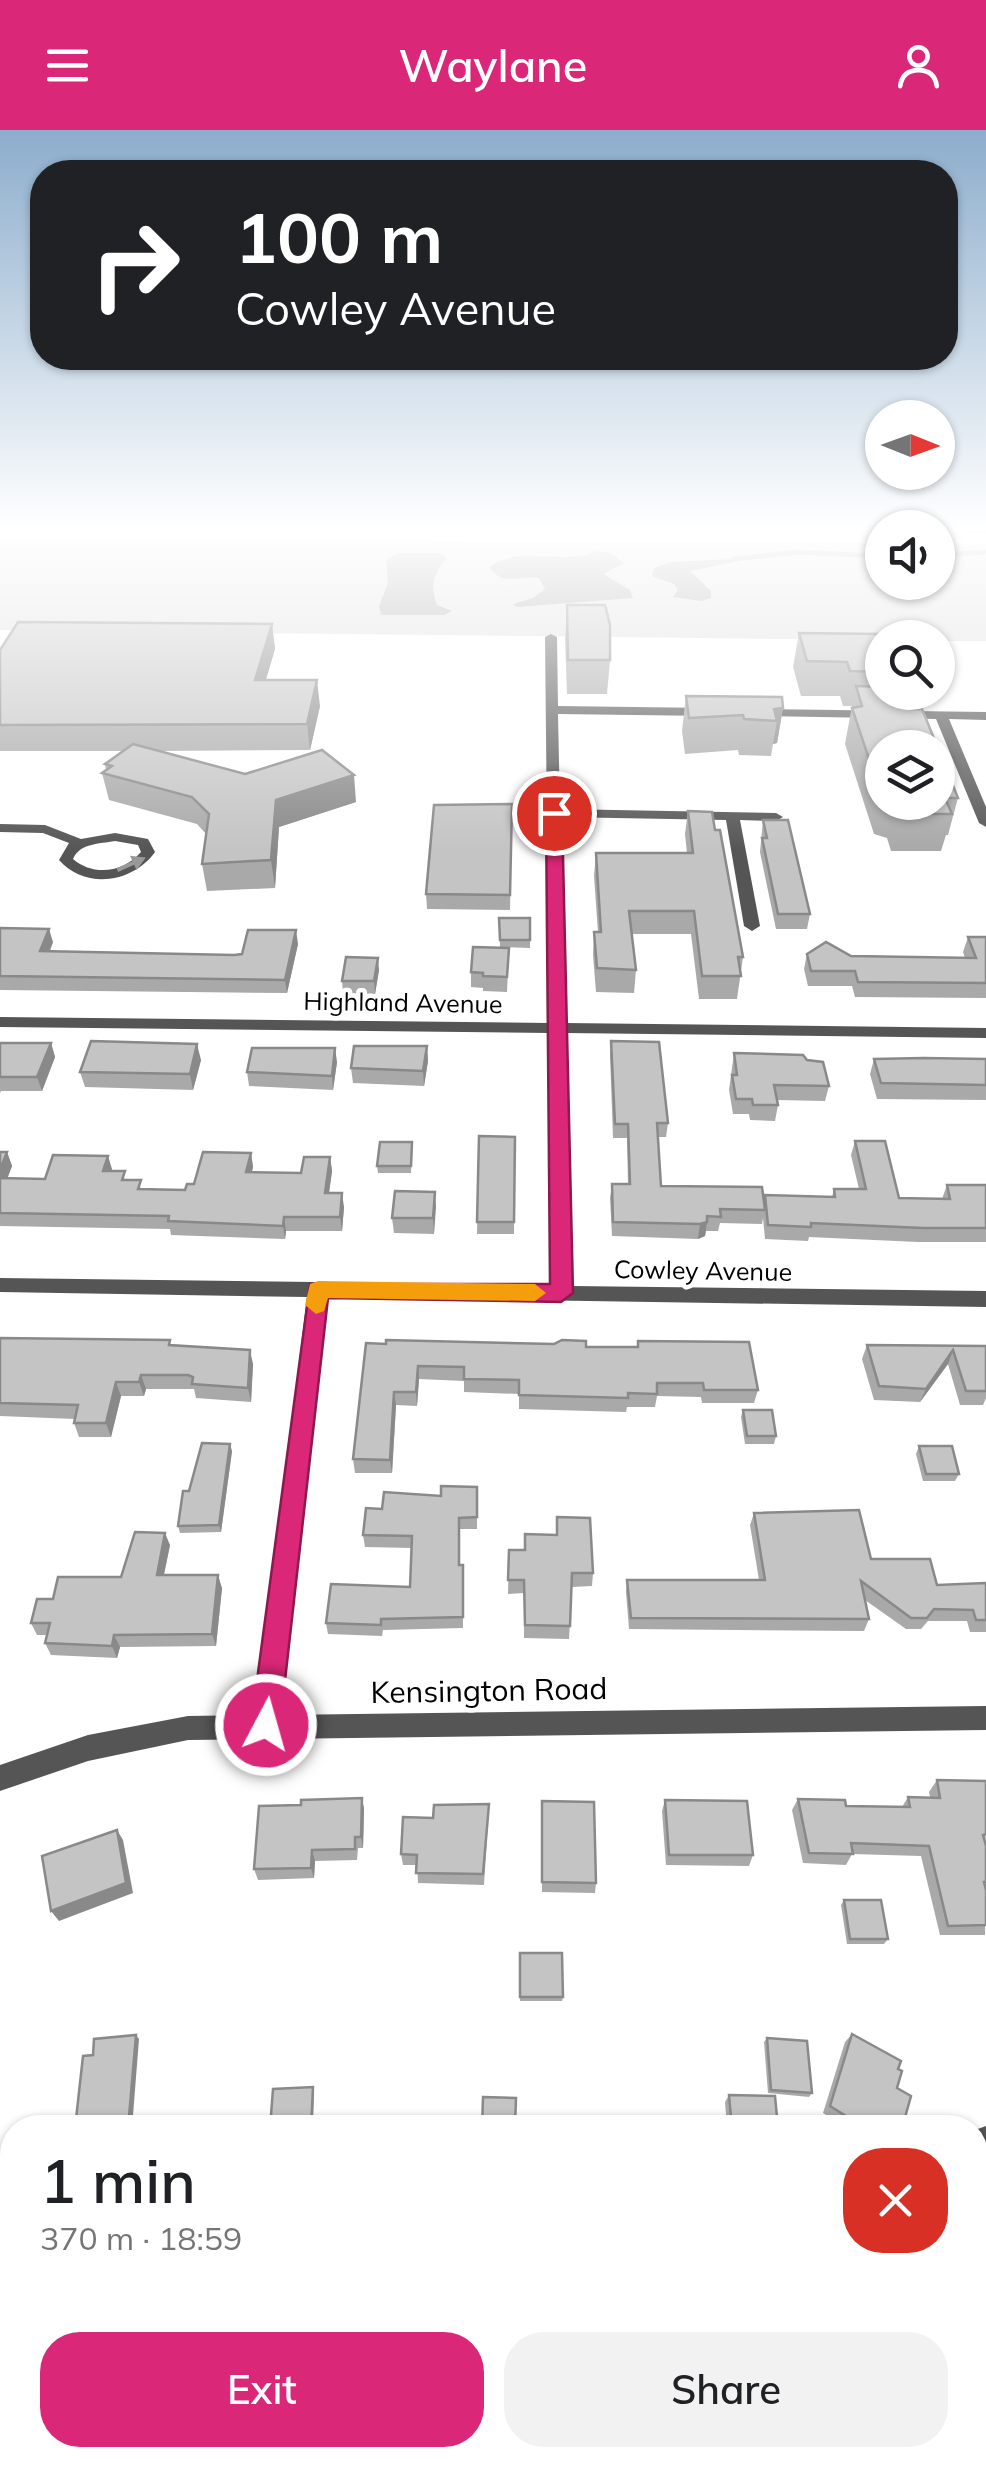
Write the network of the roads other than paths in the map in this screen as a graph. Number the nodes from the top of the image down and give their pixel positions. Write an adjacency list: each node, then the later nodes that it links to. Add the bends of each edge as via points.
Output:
1 (551, 637): 2 (street)
2 (552, 710): 3 (street); 7 (street)
3 (721, 712)
4 (740, 712): 5 (street)
5 (941, 715): 6 (street); 10 (street)
6 (986, 716)
7 (554, 813): 8 (street); 15 (street)
8 (732, 816): 9 (street); 13 (street)
9 (776, 817)
10 (986, 823)
11 (0, 828): 12 (street, via 45,829)
12 (80, 843): 12 (street, one-way to 12, via 66,860 86,875 131,868 148,852 143,842 126,837)
13 (752, 926)
14 (0, 1022): 15 (street, Highland Avenue)
15 (557, 1028): 16 (street, Highland Avenue); 19 (street)
16 (986, 1033)
17 (0, 1286): 18 (street, Cowley Avenue)
18 (318, 1290): 19 (street, Cowley Avenue); 22 (street)
19 (561, 1293): 20 (street, Cowley Avenue)
20 (986, 1298)
21 (986, 1718): 22 (street, Kensington Road)
22 (266, 1725): 23 (street, Kensington Road, via 138,1736)
23 (3, 1779)

